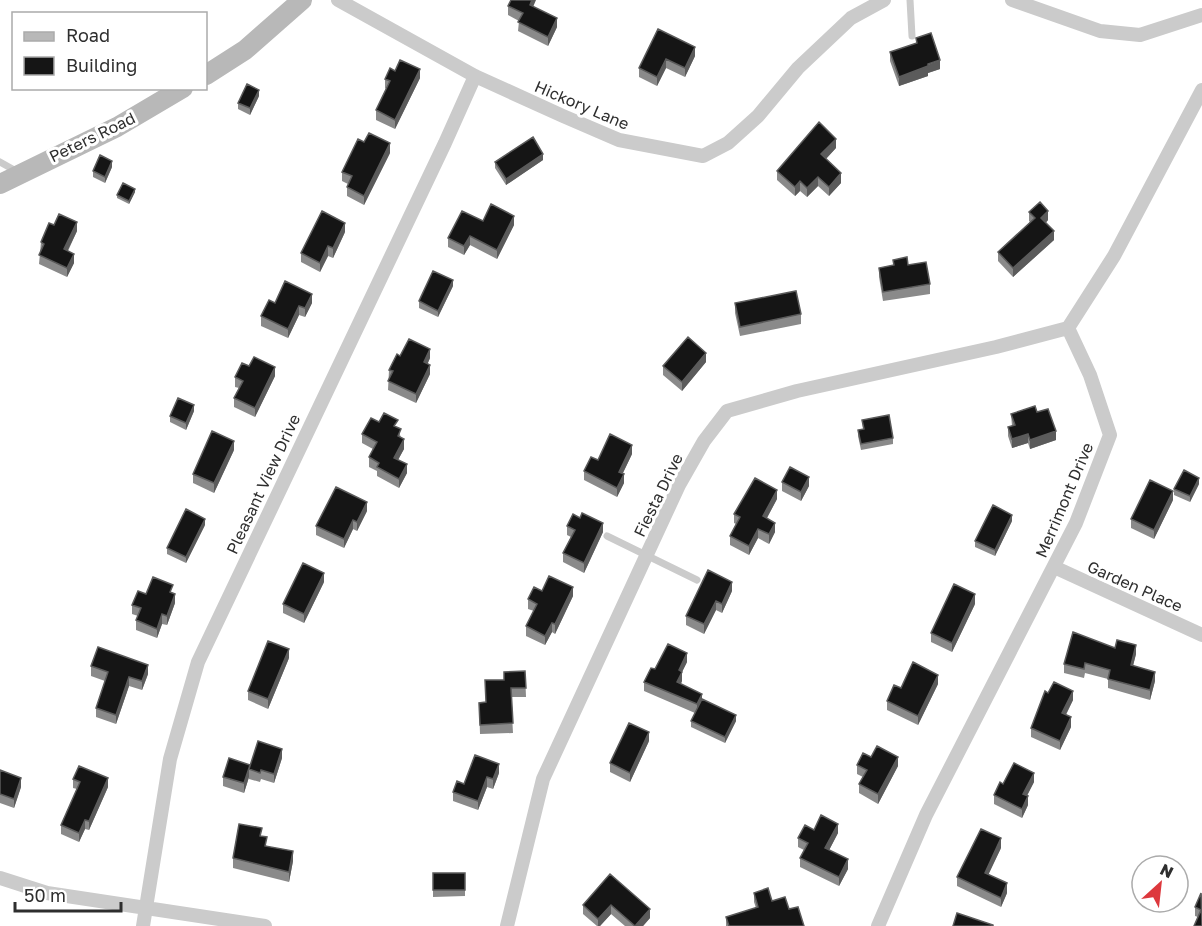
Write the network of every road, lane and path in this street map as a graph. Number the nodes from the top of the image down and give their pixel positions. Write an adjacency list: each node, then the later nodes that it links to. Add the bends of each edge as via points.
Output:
1 (302, 0): 8 (street, via 245,50)
2 (338, 0): 9 (street, Hickory Lane)
3 (884, 0): 9 (street, Hickory Lane, via 851,18 798,68 751,123 728,143 703,156 619,140)
4 (910, 0): 7 (lane)
5 (1012, 0): 6 (street, via 1100,31 1140,35)
6 (1202, 15)
7 (912, 36)
8 (207, 74)
9 (475, 76): 22 (street, Pleasant View Drive, via 198,662 170,759)
10 (180, 90): 13 (street, Peters Road, via 117,127)
11 (1202, 90): 15 (street, via 1114,256)
12 (0, 162): 13 (lane)
13 (18, 173): 14 (street, Peters Road)
14 (0, 183)
15 (1068, 328): 17 (street, Fiesta Drive, via 727,411 679,485); 18 (street, Merrimont Drive, via 1090,375 1110,435 1076,523)
16 (607, 536): 17 (lane)
17 (647, 554): 19 (lane); 25 (street, Fiesta Drive, via 543,779)
18 (1054, 567): 20 (street, Garden Place); 26 (street, Merrimont Drive, via 926,815)
19 (697, 580)
20 (1202, 635)
21 (0, 878): 22 (street, via 47,893)
22 (146, 908): 23 (street, Pleasant View Drive); 24 (street)
23 (143, 926)
24 (265, 926)
25 (507, 926)
26 (878, 926)

